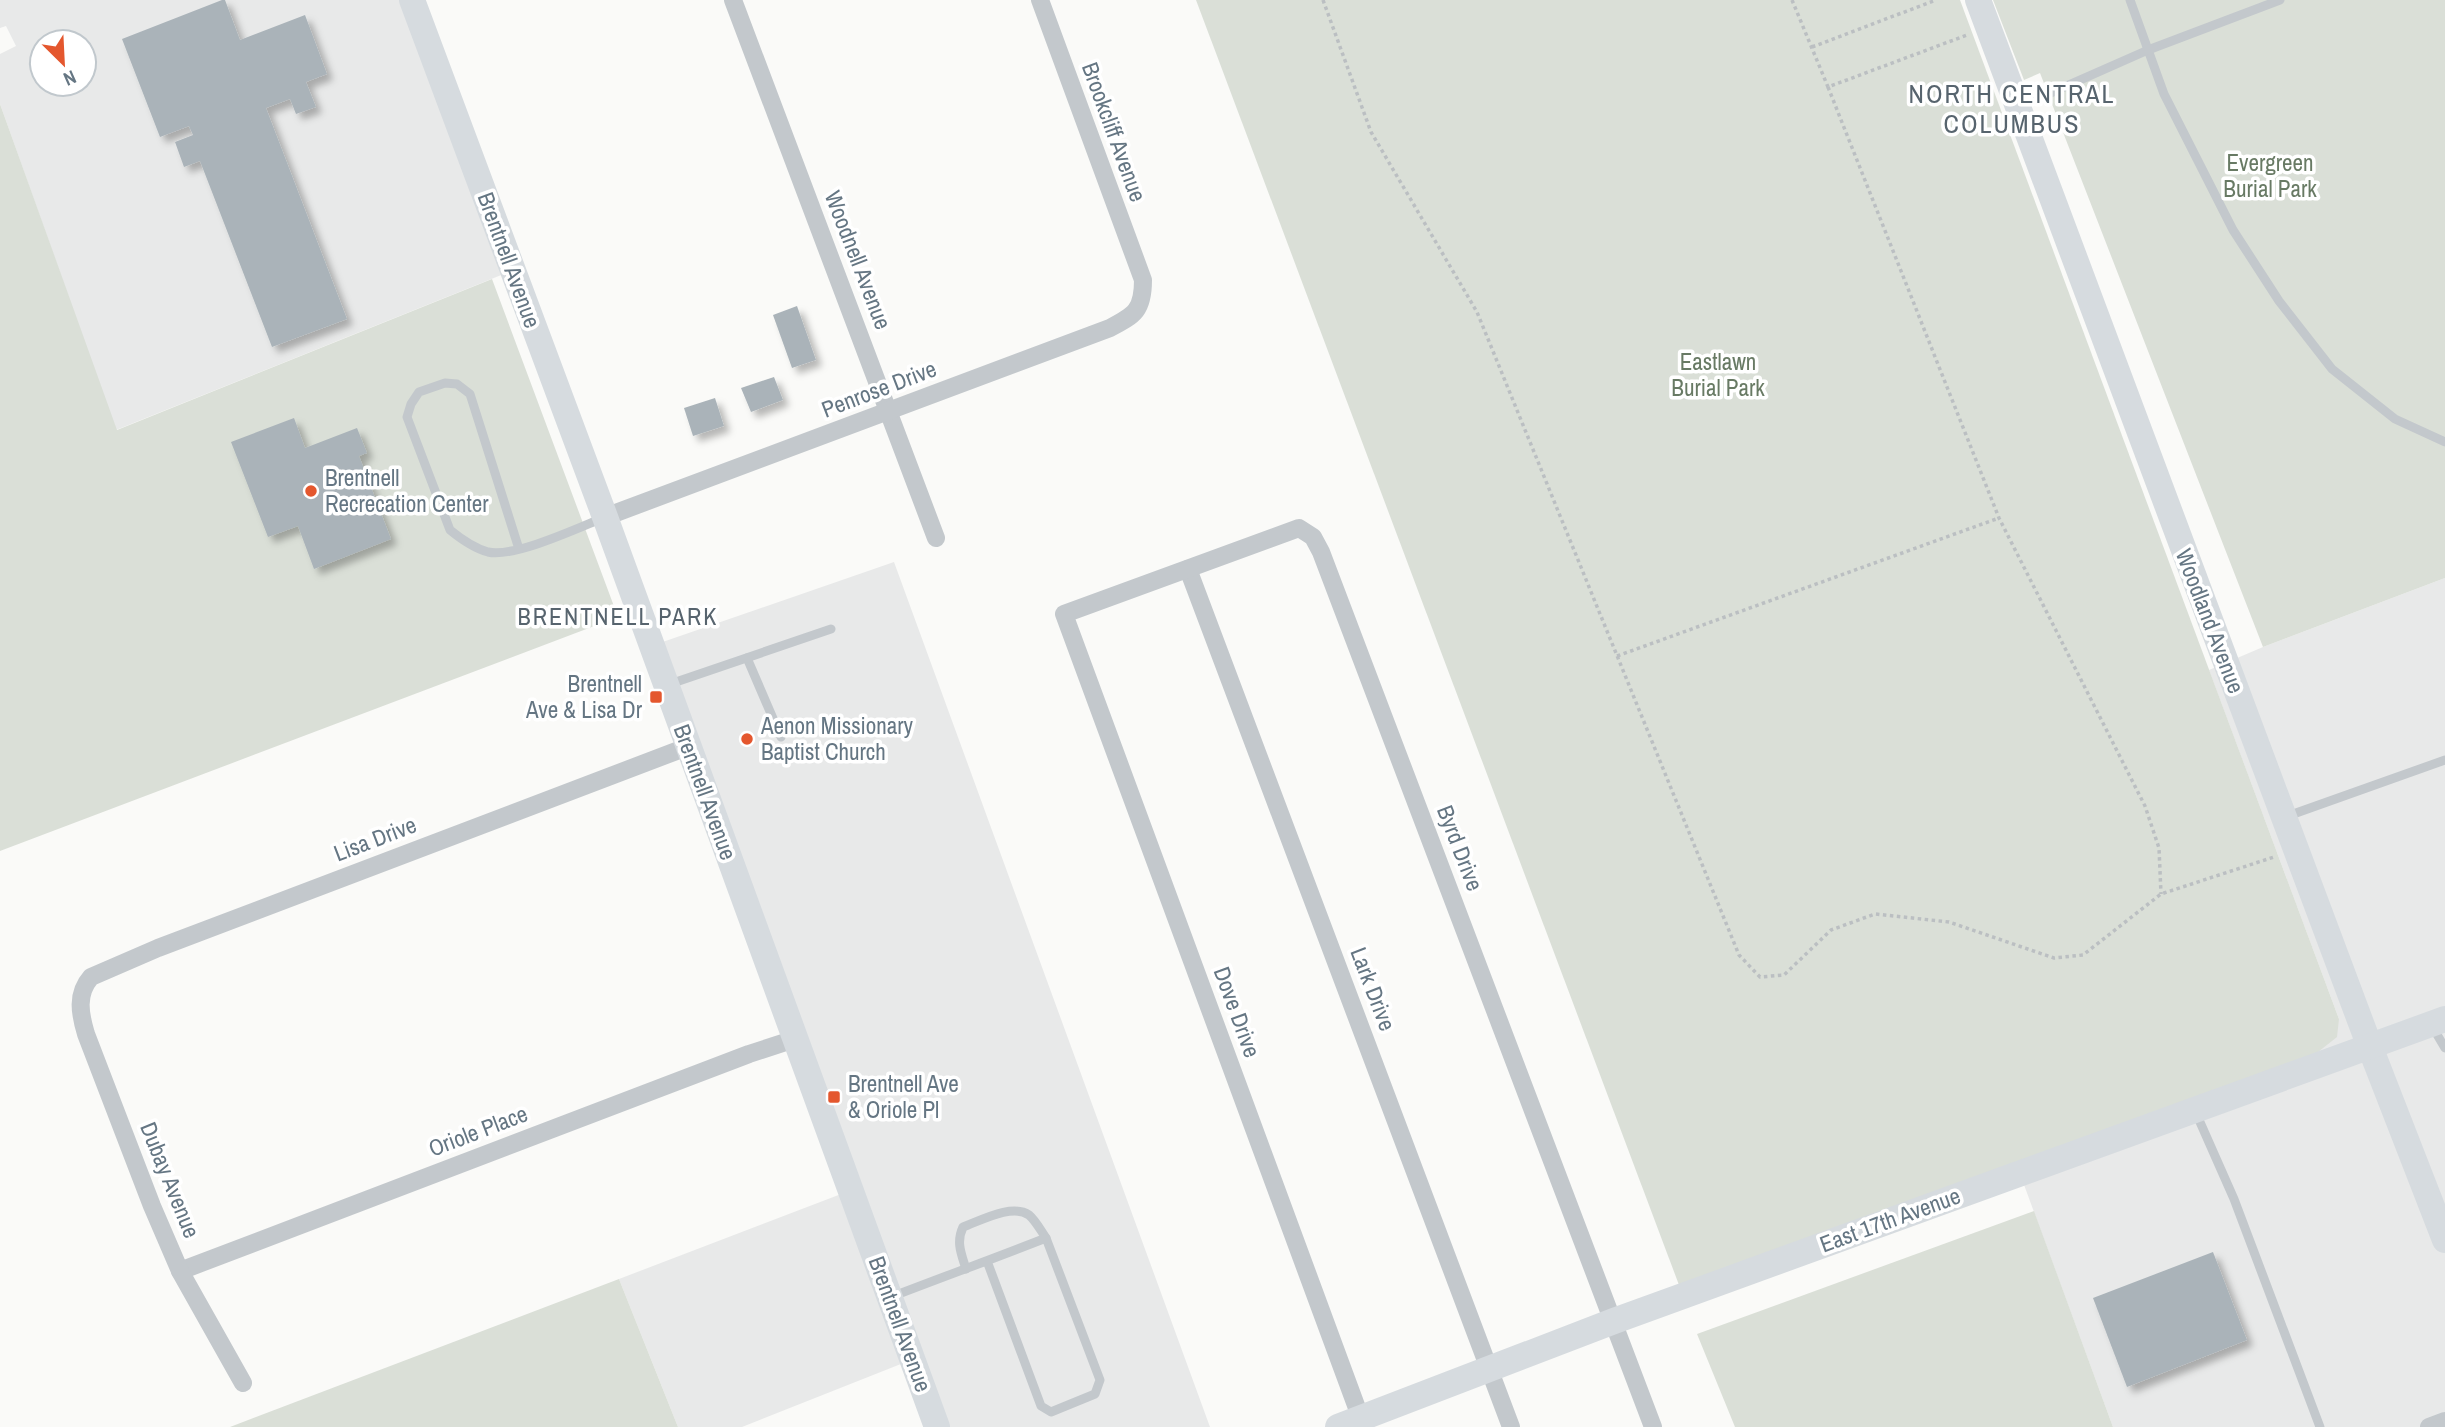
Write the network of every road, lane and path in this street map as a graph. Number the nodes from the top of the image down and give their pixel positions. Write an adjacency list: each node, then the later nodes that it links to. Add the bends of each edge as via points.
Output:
1 (412, 0): 18 (street, Brentnell Avenue)
2 (733, 0): 16 (street, Woodnell Avenue)
3 (1040, 0): 15 (street, Brookcliff Avenue)
4 (1323, 0): 25 (path, via 1371,132 1477,312)
5 (1792, 0): 11 (path)
6 (1936, 0): 11 (path)
7 (1978, 0): 10 (street, Woodland Avenue)
8 (2130, 0): 12 (lane)
9 (2280, 0): 12 (lane)
10 (1988, 26): 13 (path); 14 (street, Woodland Avenue)
11 (1812, 47): 13 (path)
12 (2148, 50): 14 (lane); 17 (lane, via 2164,94 2232,230 2279,301 2332,369 2395,419)
13 (1828, 87): 19 (path)
14 (2018, 108): 31 (street, Woodland Avenue)
15 (1143, 281): 16 (street, Penrose Drive, via 1143,299 1130,318)
16 (888, 411): 18 (street, Penrose Drive); 20 (street, Woodnell Avenue)
17 (2445, 442)
18 (605, 517): 21 (lane); 27 (street, Brentnell Avenue)
19 (1999, 518): 25 (path); 33 (path, via 2145,806 2159,848)
20 (936, 538)
21 (519, 549): 21 (lane, via 490,553 450,530 407,417 419,392 445,383 457,384 470,394)
22 (1188, 569): 23 (street, Byrd Drive); 46 (street, Byrd Drive, via 1299,527 1313,537); 47 (street, Lark Drive)
23 (1065, 614): 50 (street, Dove Drive)
24 (831, 629): 26 (lane)
25 (1617, 656): 33 (path, via 1739,955 1760,976 1784,975 1831,930 1875,914 1949,922 2054,958 2084,955)
26 (747, 658): 27 (lane); 28 (lane)
27 (666, 685): 29 (street, Brentnell Avenue)
28 (781, 737)
29 (687, 747): 34 (street, Lisa Drive, via 158,948 91,977); 36 (street, Brentnell Avenue)
30 (2445, 761): 31 (lane)
31 (2284, 817): 32 (street, Woodland Avenue)
32 (2295, 849): 33 (path); 37 (street, Woodland Avenue)
33 (2161, 894)
34 (84, 985): 44 (street, Dubay Avenue, via 79,1010 86,1034)
35 (2438, 1021): 37 (street, East 17th Avenue); 38 (lane)
36 (795, 1039): 44 (street, Oriole Place); 45 (street, Brentnell Avenue)
37 (2370, 1047): 39 (street, East 17th Avenue); 40 (street, Woodland Avenue)
38 (2445, 1048)
39 (2194, 1110): 46 (street, East 17th Avenue); 54 (lane, via 2234,1199)
40 (2443, 1227)
41 (1046, 1238): 42 (lane); 42 (lane, via 1101,1380 1095,1395 1051,1412 1041,1406); 43 (lane, via 1022,1211 963,1227 959,1246)
42 (987, 1261): 43 (lane)
43 (966, 1269): 45 (lane)
44 (180, 1271): 48 (street, Dubay Avenue)
45 (890, 1297): 51 (street, Brentnell Avenue)
46 (1614, 1321): 47 (street, East 17th Avenue); 53 (street, Byrd Drive)
47 (1489, 1367): 50 (street, East 17th Avenue); 52 (street, Lark Drive)
48 (243, 1383)
49 (2445, 1421): 55 (street)
50 (1354, 1424)
51 (937, 1427)
52 (1511, 1427)
53 (1653, 1427)
54 (2320, 1427)
55 (2429, 1427)

